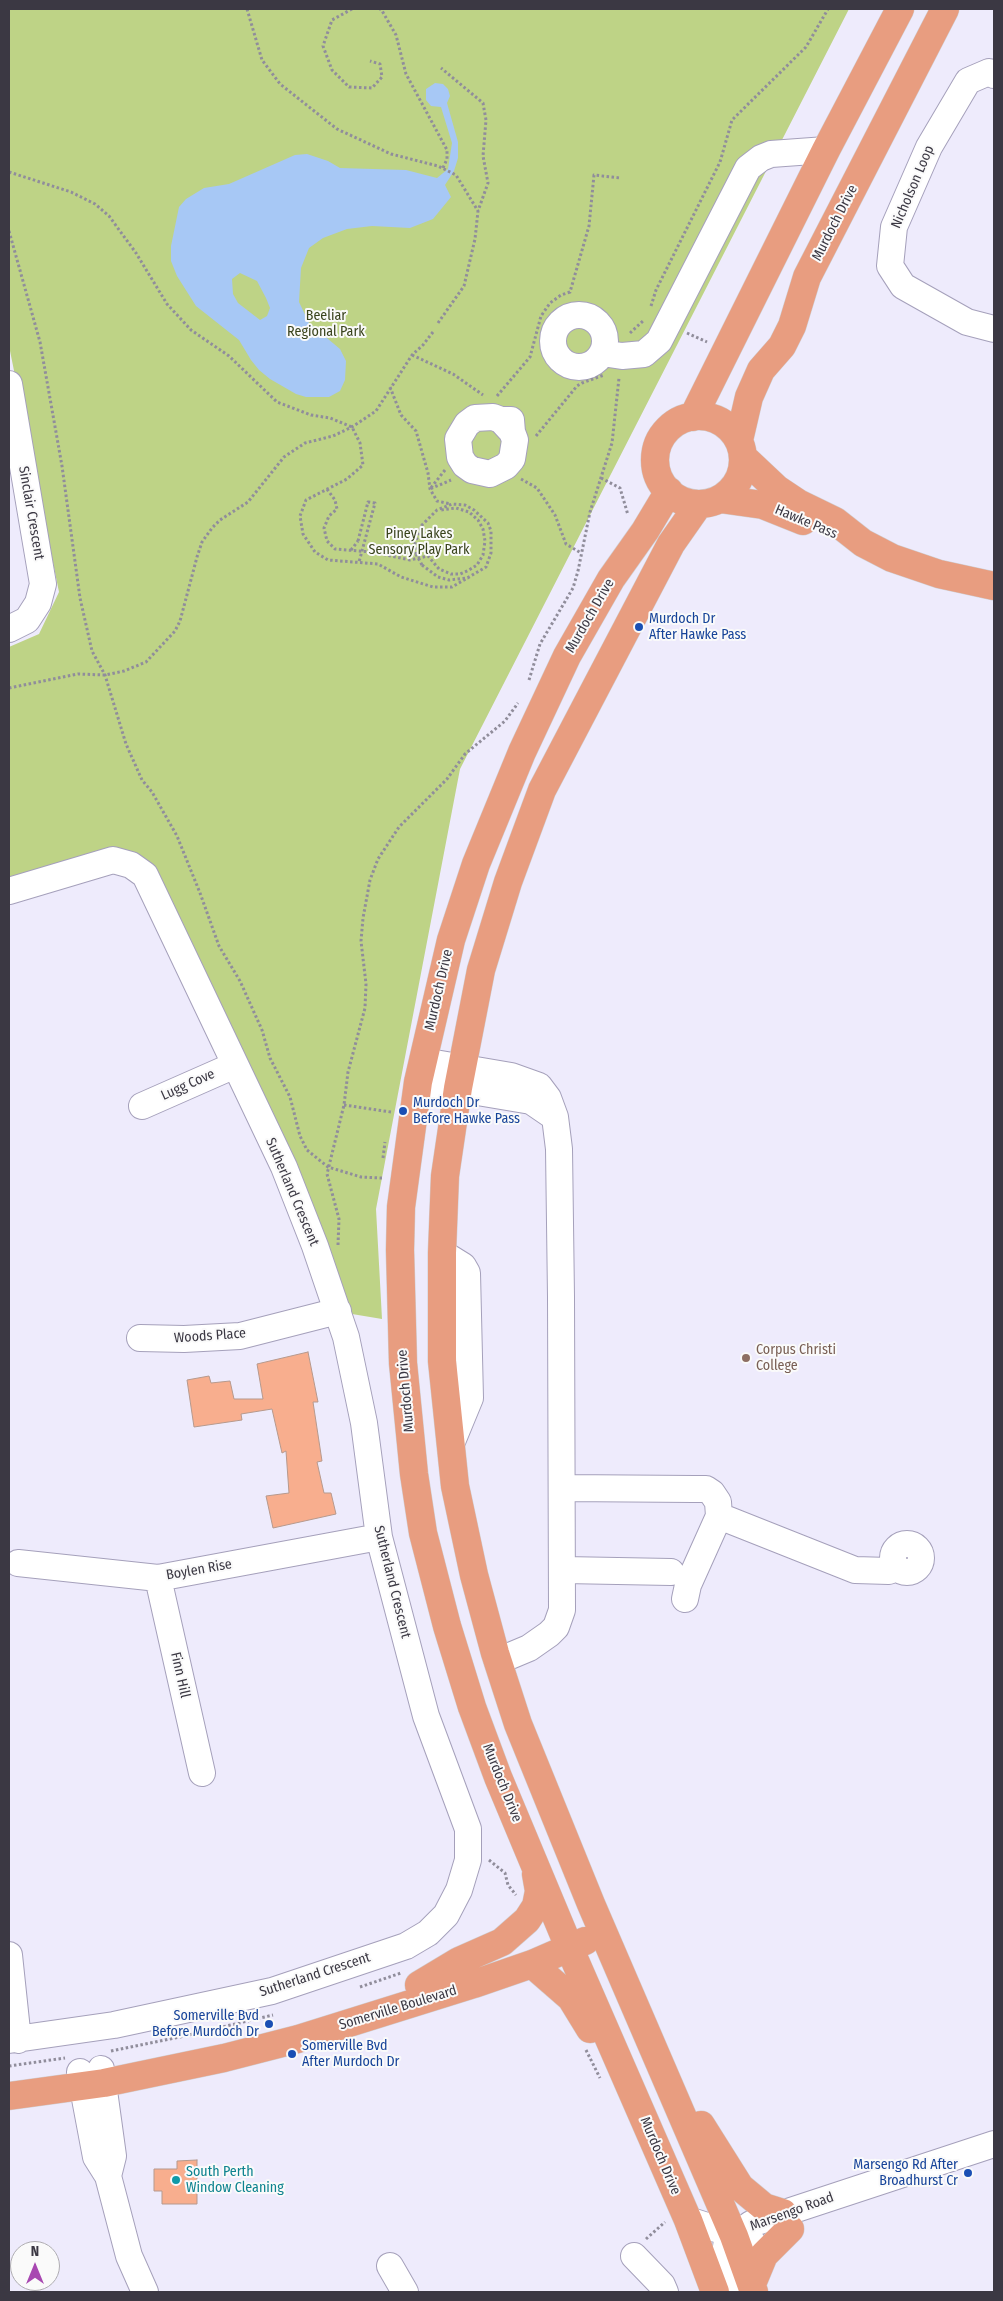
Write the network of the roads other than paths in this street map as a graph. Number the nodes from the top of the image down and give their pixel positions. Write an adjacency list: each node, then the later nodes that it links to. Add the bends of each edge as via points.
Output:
1 (900, 9): 4 (main road)
2 (945, 9): 5 (main road, Murdoch Drive)
3 (994, 75): 6 (street, Nicholson Loop, via 989,72 968,81 929,147 894,227 890,266 903,286 967,322)
4 (808, 155): 5 (main road); 7 (main road); 7 (street, via 794,159 800,178 747,277); 8 (street, via 761,158 748,168 659,341 644,354)
5 (856, 182): 11 (main road, Murdoch Drive, via 807,277 792,326 782,346 761,370 749,397)
6 (994, 329)
7 (733, 335): 10 (main road)
8 (606, 361)
9 (9, 388): 16 (street, Sinclair Crescent, via 43,584 38,603 27,620)
10 (693, 417): 11 (main road, via 714,419 732,431); 12 (main road, via 671,427 658,447 657,470)
11 (741, 448): 13 (main road, via 742,469 738,481 730,492); 14 (main road, Hawke Pass, via 777,489 836,521)
12 (669, 491): 13 (main road, via 685,501); 19 (main road, Murdoch Drive, via 583,627 522,752 476,864 451,940)
13 (709, 501): 14 (main road, Hawke Pass, via 763,505 828,533); 20 (main road, via 671,544 542,790 508,882 481,970)
14 (863, 543): 15 (main road, Hawke Pass, via 892,558 939,574)
15 (994, 586)
16 (9, 629)
17 (9, 891): 18 (street, Sutherland Crescent, via 113,860 138,869 145,875)
18 (235, 1065): 21 (street, Lugg Cove); 22 (street, Sutherland Crescent, via 284,1167)
19 (420, 1071): 20 (street); 35 (main road, Murdoch Drive, via 406,1160 400,1227 403,1363 414,1474 423,1533 447,1626 489,1751)
20 (460, 1078): 24 (street, via 511,1076 539,1086 555,1117 559,1159); 33 (main road, via 445,1176 442,1361 457,1494 474,1575)
21 (142, 1106)
22 (338, 1311): 23 (street, Woods Place, via 240,1336); 26 (street, Sutherland Crescent, via 354,1367)
23 (140, 1338)
24 (563, 1488): 25 (street, via 706,1490 718,1502); 29 (street)
25 (719, 1516): 28 (street, via 855,1570 889,1571); 32 (street, via 688,1584)
26 (378, 1537): 31 (street, Boylen Rise); 41 (street, Sutherland Crescent, via 426,1716 468,1829 468,1860 459,1890 446,1914 428,1933 406,1946 272,1992 114,2025)
27 (18, 1563): 31 (street, Boylen Rise)
28 (896, 1568)
29 (564, 1570): 30 (street); 33 (street, via 562,1610 556,1627 529,1648)
30 (671, 1572)
31 (158, 1578): 34 (street, Finn Hill)
32 (685, 1599)
33 (498, 1661): 36 (main road, via 518,1724)
34 (202, 1773)
35 (535, 1864): 37 (main road, Murdoch Drive); 40 (main road, via 539,1891 536,1906 527,1920 502,1942)
36 (600, 1925): 37 (main road, Somerville Boulevard); 42 (main road)
37 (566, 1939): 39 (main road, Somerville Boulevard); 40 (main road, Somerville Boulevard); 47 (main road, Murdoch Drive)
38 (9, 1955): 41 (street)
39 (532, 1964): 43 (main road, Somerville Boulevard, via 298,2039 224,2058); 47 (main road, via 570,1998 603,2049)
40 (419, 1985): 43 (main road, Somerville Boulevard, via 294,2024)
41 (13, 2040)
42 (666, 2075): 50 (main road, via 740,2187); 51 (main road)
43 (92, 2078): 44 (main road, Somerville Boulevard); 45 (main road, Somerville Boulevard); 55 (street, via 113,2156 108,2176 129,2256)
44 (9, 2081)
45 (9, 2096)
46 (994, 2144): 50 (street, Marsengo Road)
47 (658, 2151): 49 (main road, Murdoch Drive)
48 (994, 2156): 50 (street, Marsengo Road)
49 (677, 2220): 51 (street, Marsengo Road); 58 (main road, Murdoch Drive)
50 (786, 2221): 51 (street, Marsengo Road, via 756,2241); 54 (main road)
51 (734, 2236): 54 (main road)
52 (634, 2256): 57 (street)
53 (390, 2266): 56 (street)
54 (745, 2290)
55 (145, 2292)
56 (405, 2292)
57 (665, 2292)
58 (715, 2292)

